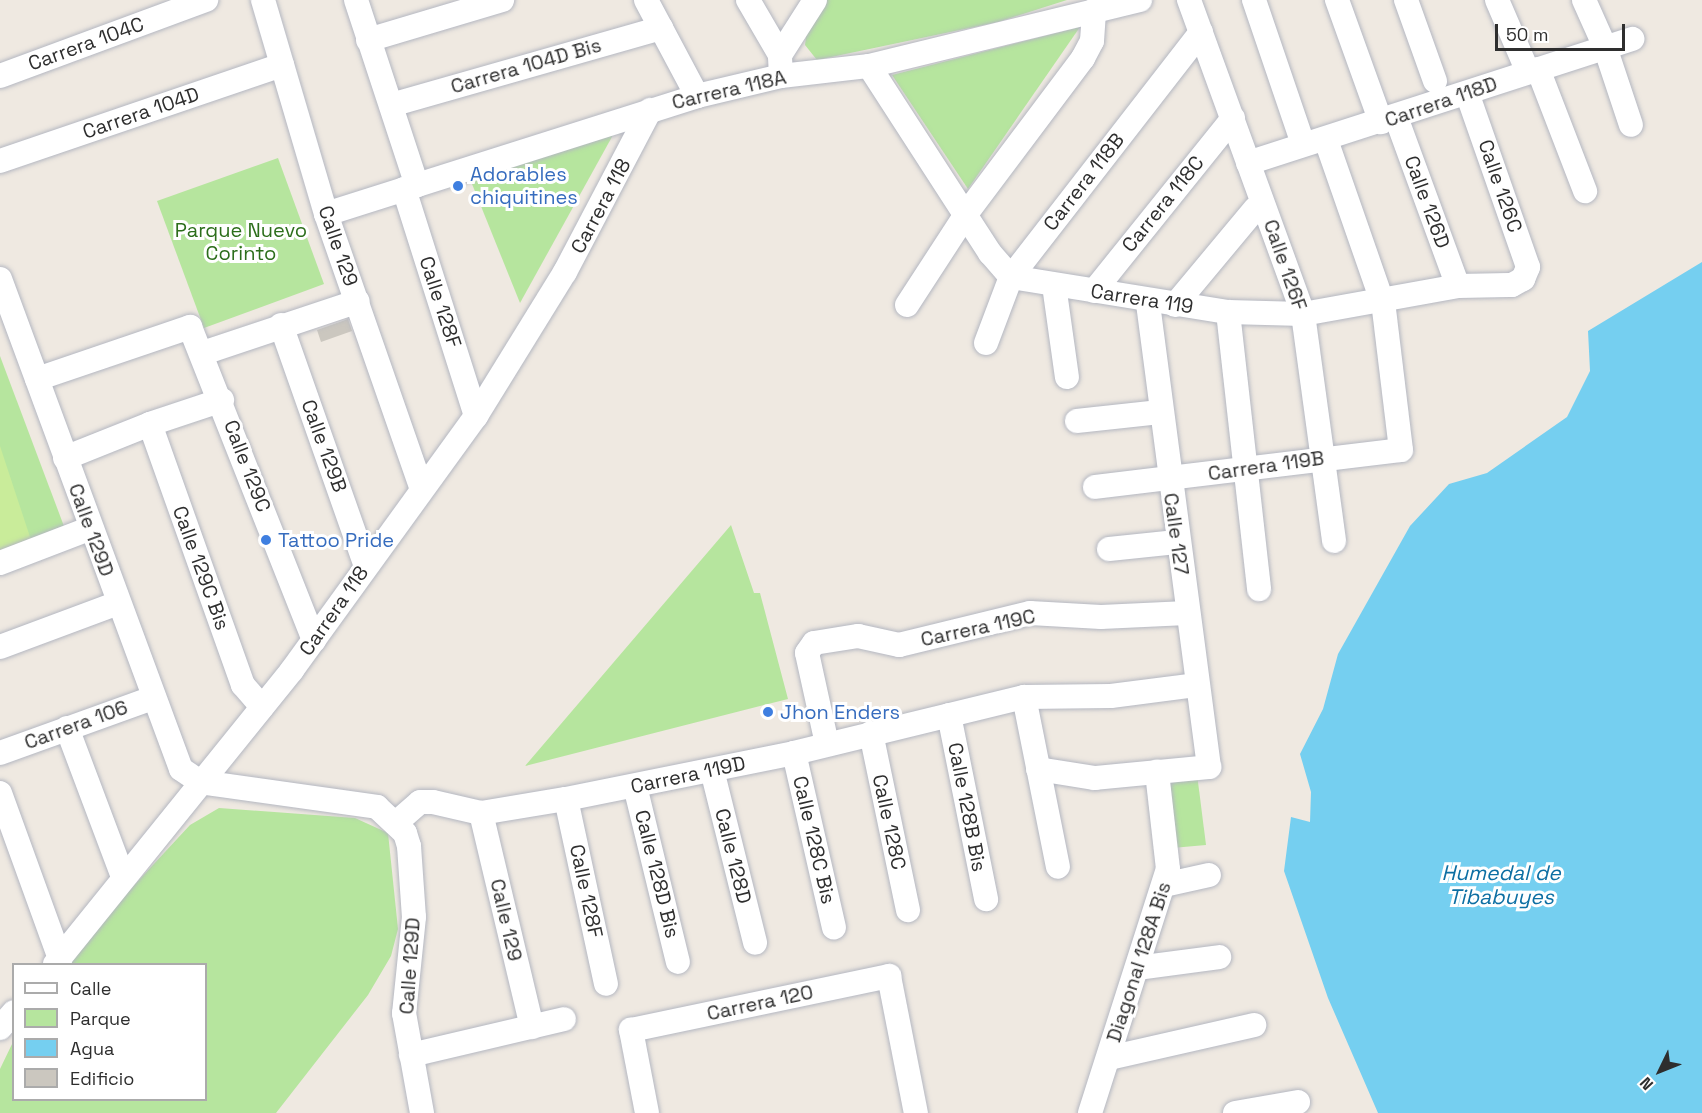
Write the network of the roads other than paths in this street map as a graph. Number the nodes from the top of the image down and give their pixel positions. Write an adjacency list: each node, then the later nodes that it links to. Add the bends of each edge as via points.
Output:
1 (207, 0): 25 (street, Carrera 104C)
2 (263, 0): 21 (street, Calle 129)
3 (356, 0): 19 (street, Calle 128F)
4 (501, 0): 19 (street)
5 (646, 0): 16 (street)
6 (748, 0): 22 (street)
7 (815, 0): 22 (street)
8 (1140, 0): 15 (street, Carrera 118A)
9 (1190, 0): 17 (street, Calle 126F)
10 (1254, 0): 34 (street)
11 (1337, 0): 32 (street, Calle 126D)
12 (1407, 0): 26 (street)
13 (1497, 0): 24 (street)
14 (1584, 0): 20 (street)
15 (1094, 10): 23 (street, Carrera 118A); 42 (street, via 1092,41 1083,58)
16 (661, 28): 28 (street); 29 (street, Carrera 104D Bis)
17 (1201, 32): 31 (street, Calle 126F); 43 (street, Carrera 118B)
18 (1633, 39): 20 (street, Carrera 118D)
19 (368, 40): 29 (street, Calle 128F)
20 (1605, 47): 24 (street, Carrera 118D); 33 (street)
21 (282, 65): 36 (street, Carrera 104D); 41 (street, Calle 129)
22 (780, 66): 23 (street, Carrera 118A); 28 (street, Carrera 118A)
23 (869, 66): 42 (street)
24 (1533, 70): 27 (street, Carrera 118D); 39 (street)
25 (0, 75)
26 (1435, 81)
27 (1467, 93): 32 (street, Carrera 118D); 45 (street, Calle 126C, via 1528,267)
28 (697, 96): 30 (street, Carrera 118A)
29 (391, 105): 38 (street, Calle 128F)
30 (650, 110): 38 (street, Carrera 118A); 64 (street, Carrera 118, via 566,273)
31 (1233, 118): 37 (street, Calle 126F); 48 (street, Carrera 118C)
32 (1388, 120): 35 (street, Carrera 118D); 47 (street, Calle 126D)
33 (1631, 126)
34 (1300, 135)
35 (1326, 140): 37 (street, Carrera 118D); 49 (street)
36 (0, 161)
37 (1248, 164): 55 (street, Calle 126F)
38 (410, 187): 41 (street, Carrera 118A); 64 (street, Calle 128F)
39 (1585, 191)
40 (1255, 209): 53 (street)
41 (326, 214): 50 (street, Calle 129)
42 (966, 214): 43 (street, via 990,253); 52 (street)
43 (1011, 277): 46 (street, Carrera 119); 58 (street, Carrera 118B)
44 (0, 279): 57 (street, Calle 129D)
45 (1523, 279): 47 (street, Carrera 119, via 1512,285)
46 (1054, 285): 48 (street, Carrera 119); 60 (street)
47 (1458, 286): 49 (street, Carrera 119)
48 (1094, 291): 51 (street, Carrera 119)
49 (1380, 295): 55 (street, Carrera 119); 68 (street, Carrera 119B, via 1401,450)
50 (358, 301): 56 (street); 72 (street, Calle 129)
51 (1148, 301): 53 (street, Carrera 119); 63 (street, Calle 127)
52 (907, 304)
53 (1175, 305): 54 (street, Carrera 119)
54 (1228, 312): 55 (street, Carrera 119); 69 (street)
55 (1303, 314): 68 (street, Calle 126F)
56 (281, 325): 59 (street); 78 (street, Calle 129B)
57 (9, 332): 61 (street, Calle 129D)
58 (986, 343)
59 (203, 353): 61 (street, Calle 129C, via 190,327); 62 (street, Calle 129C)
60 (1067, 377)
61 (36, 379): 67 (street, Calle 129D)
62 (222, 400): 66 (street); 82 (street, Calle 129C)
63 (1160, 412): 65 (street); 70 (street, Calle 127)
64 (476, 416): 72 (street, Carrera 118)
65 (1077, 421)
66 (150, 424): 67 (street); 87 (street, Calle 129C Bis, via 243,685)
67 (65, 458): 73 (street, Calle 129D)
68 (1320, 459): 69 (street, Carrera 119B); 74 (street, Calle 126F)
69 (1244, 469): 70 (street, Carrera 119B); 79 (street)
70 (1169, 479): 71 (street, Carrera 119B); 75 (street, Calle 127)
71 (1095, 487)
72 (422, 489): 78 (street, Carrera 118)
73 (91, 528): 77 (street); 80 (street, Calle 129D)
74 (1334, 541)
75 (1177, 542): 76 (street); 81 (street, Calle 127)
76 (1109, 549)
77 (0, 562)
78 (366, 567): 82 (street, Carrera 118)
79 (1259, 589)
80 (118, 603): 83 (street); 86 (street, Calle 129D)
81 (1187, 612): 84 (street, Calle 127); 91 (street, Carrera 119C, via 1101,617 1030,613 899,645 858,636 814,643 809,647)
82 (314, 640): 87 (street, Carrera 118)
83 (0, 647)
84 (1197, 685): 85 (street, Carrera 119D, via 1111,696); 96 (street, Calle 127, via 1209,767)
85 (1024, 697): 88 (street, Carrera 119D); 94 (street)
86 (153, 698): 89 (street, Carrera 106); 97 (street, Calle 129D, via 181,769)
87 (262, 707): 97 (street, Carrera 118)
88 (949, 715): 90 (street, Carrera 119D); 107 (street, Calle 128B Bis)
89 (67, 728): 92 (street, Carrera 106); 105 (street)
90 (871, 733): 91 (street, Carrera 119D); 108 (street, Calle 128C)
91 (827, 744): 93 (street, Carrera 119D)
92 (0, 753)
93 (794, 753): 95 (street, Carrera 119D); 109 (street, Calle 128C Bis)
94 (1038, 769): 96 (street, via 1095,778); 103 (street)
95 (712, 770): 98 (street, Carrera 119D); 110 (street, Calle 128D)
96 (1157, 772): 106 (street, Diagonal 128A Bis, via 1168,853)
97 (195, 779): 102 (street, via 366,804); 105 (street, Carrera 118)
98 (635, 786): 100 (street, Carrera 119D); 113 (street, Calle 128D Bis)
99 (0, 793): 112 (street)
100 (566, 799): 101 (street, Carrera 119D); 115 (street, Calle 128F)
101 (481, 813): 102 (street, Carrera 119D, via 433,801 420,802); 118 (street, Calle 129)
102 (397, 822): 119 (street, Calle 129D, via 410,846 414,917 403,1003)
103 (1058, 867)
104 (1209, 875): 106 (street)
105 (123, 877): 112 (street, Carrera 118)
106 (1164, 885): 114 (street, Diagonal 128A Bis)
107 (986, 899)
108 (908, 910)
109 (834, 927)
110 (754, 943)
111 (1219, 957): 114 (street)
112 (58, 962)
113 (678, 962)
114 (1137, 968): 120 (street, Diagonal 128A Bis)
115 (606, 984)
116 (564, 1019): 118 (street)
117 (1254, 1025): 120 (street)
118 (532, 1027): 119 (street)
119 (411, 1055): 122 (street, Calle 129D)
120 (1109, 1058): 125 (street, Diagonal 128A Bis)
121 (1298, 1102): 126 (street)
122 (422, 1113)
123 (647, 1113): 124 (street, Carrera 120, via 631,1030 890,976)
124 (916, 1113)
125 (1090, 1113)
126 (1235, 1113)

